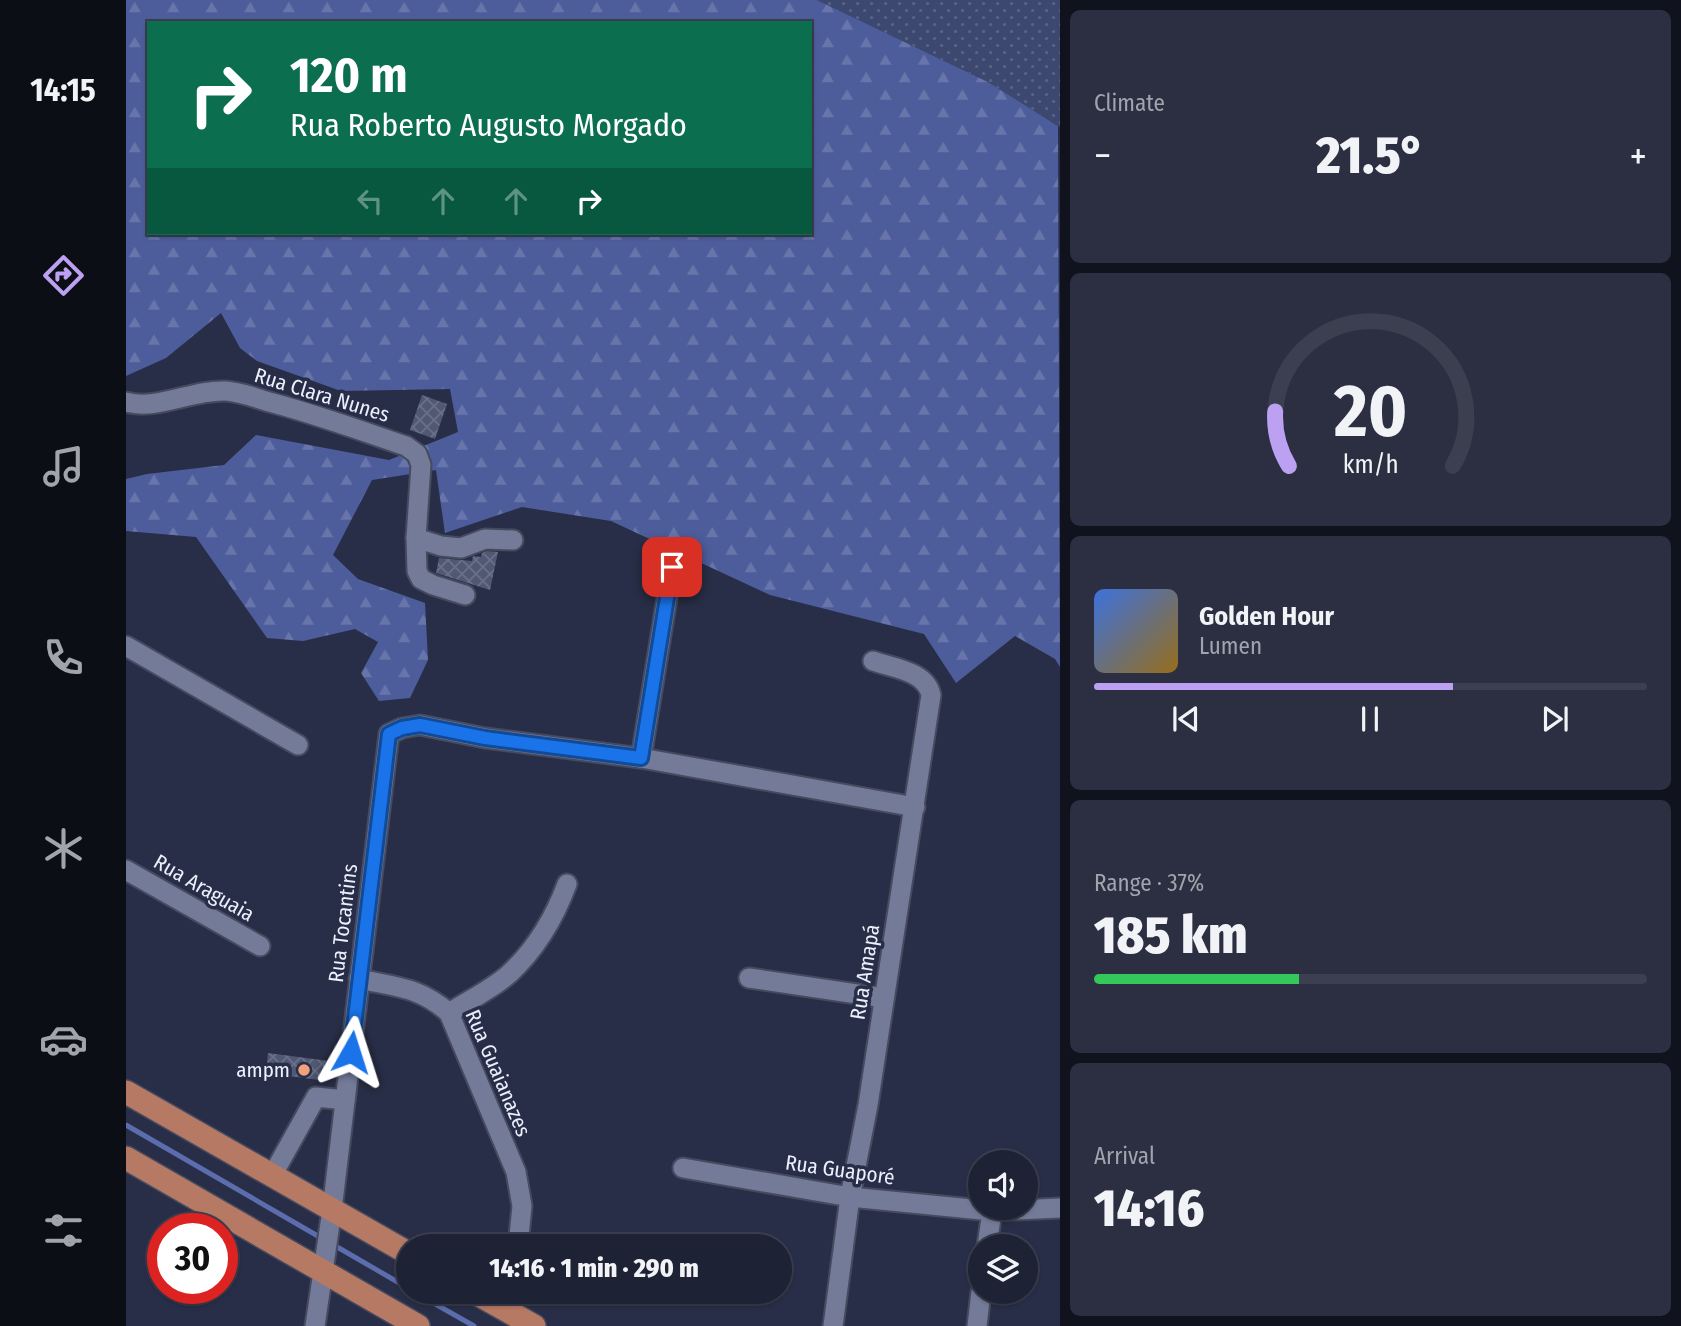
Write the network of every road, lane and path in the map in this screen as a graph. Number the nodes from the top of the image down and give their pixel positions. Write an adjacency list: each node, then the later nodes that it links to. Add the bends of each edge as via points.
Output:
1 (126, 402): 2 (street, Rua Clara Nunes, via 146,404 211,390 231,391 406,446 417,454 421,465)
2 (416, 538): 3 (street, via 461,548 485,539); 5 (street, Rua Clara Nunes, via 421,579)
3 (513, 540)
4 (672, 567): 9 (street)
5 (465, 595)
6 (126, 646): 8 (street)
7 (873, 661): 10 (street, Rua Amapá, via 918,676 929,687)
8 (298, 745)
9 (641, 758): 10 (street); 15 (street, Rua Tocantins, via 420,725 389,734)
10 (915, 807): 16 (street, Rua Amapá)
11 (126, 870): 13 (street, Rua Araguaia)
12 (567, 884): 17 (street, via 557,912 529,953 507,976)
13 (260, 946)
14 (748, 978): 16 (street)
15 (359, 979): 17 (street, Rua Guaianazes, via 421,993); 19 (street, Rua Tocantins)
16 (884, 998): 23 (street, Rua Amapá)
17 (449, 1013): 28 (street, Rua Guaianazes, via 516,1172 522,1206)
18 (126, 1092): 22 (main road)
19 (345, 1100): 22 (street, via 316,1097); 27 (street, Rua Tocantins)
20 (126, 1158): 30 (main road)
21 (683, 1168): 23 (street, Rua Guaporé)
22 (272, 1176): 27 (main road)
23 (850, 1197): 25 (street, Rua Guaporé); 36 (street, Rua Amapá)
24 (1060, 1208): 26 (street, Rua Guaporé)
25 (968, 1209)
26 (1038, 1209)
27 (330, 1220): 29 (main road); 30 (street, Rua Tocantins)
28 (519, 1234)
29 (396, 1249)
30 (324, 1263): 33 (street, Rua Tocantins); 34 (main road)
31 (514, 1304): 35 (main road)
32 (980, 1304): 37 (street)
33 (315, 1326)
34 (418, 1326)
35 (534, 1326)
36 (833, 1326)
37 (977, 1326)

